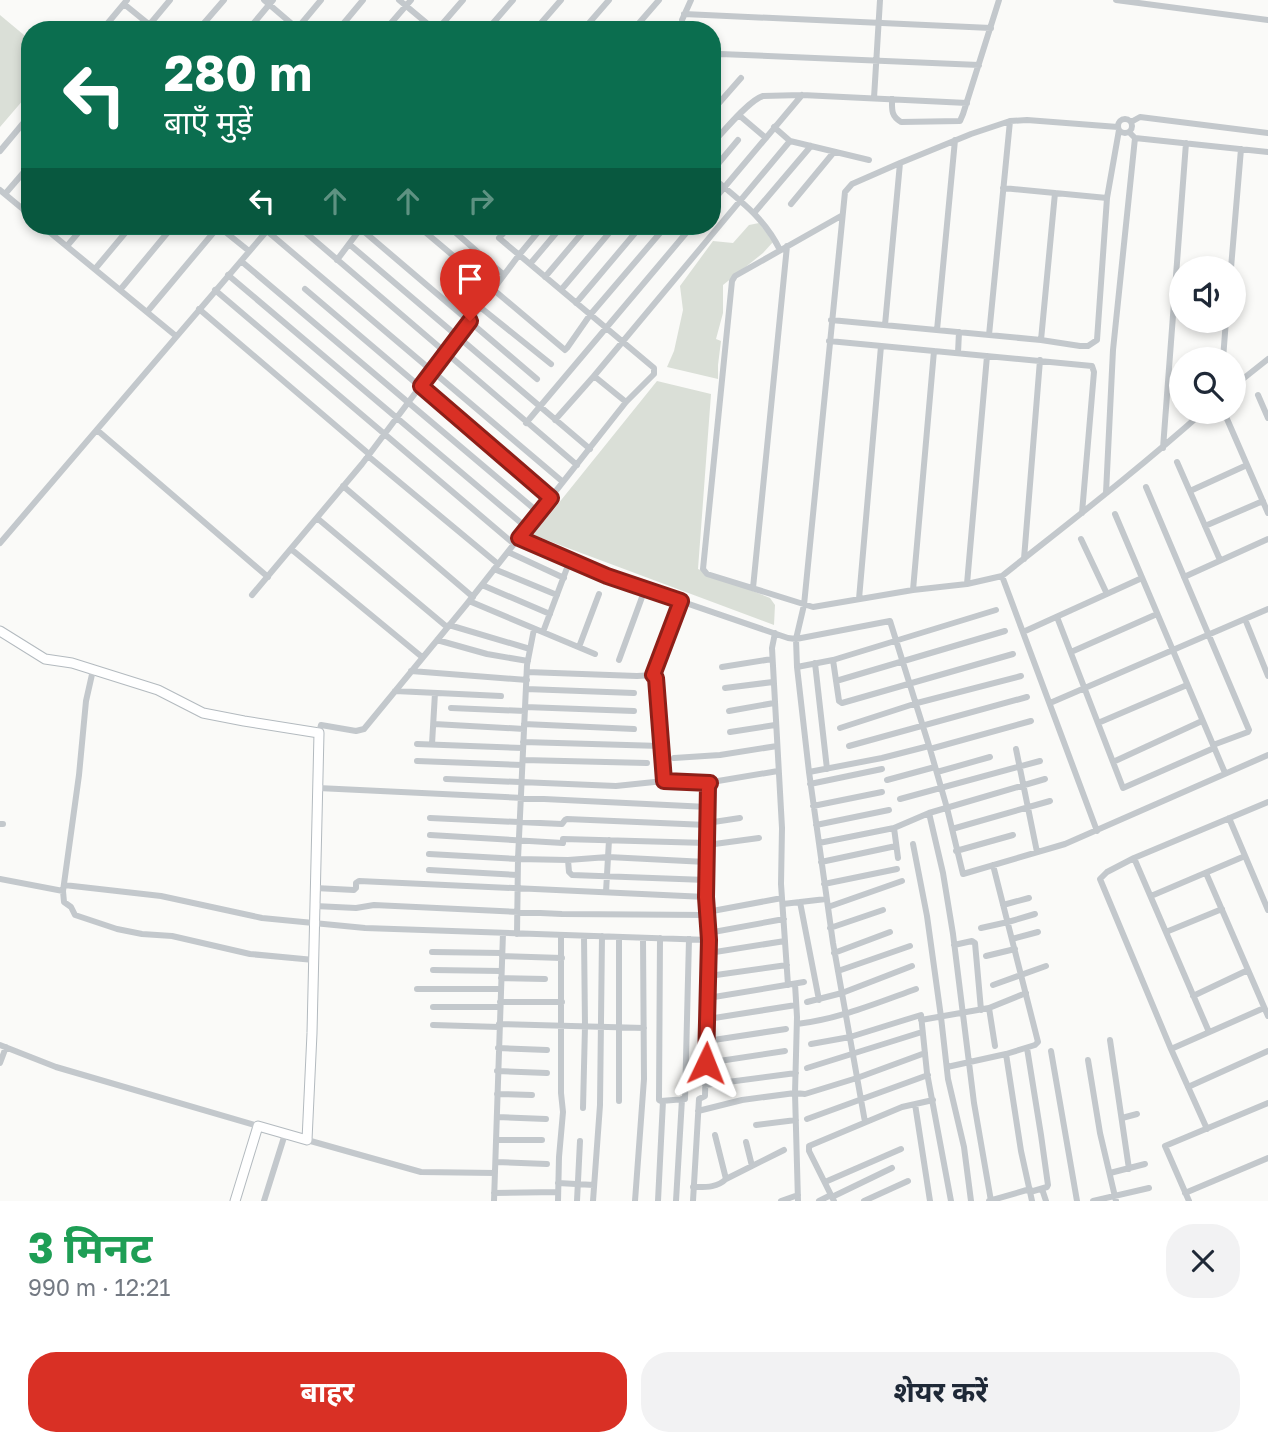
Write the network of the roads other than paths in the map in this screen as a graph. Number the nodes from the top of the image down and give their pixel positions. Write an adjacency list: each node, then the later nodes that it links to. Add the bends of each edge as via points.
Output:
1 (170, 0): 24 (street)
2 (224, 0): 25 (street)
3 (321, 0): 28 (street)
4 (363, 0): 29 (street)
5 (399, 0): 17 (street)
6 (463, 0): 32 (street)
7 (513, 0): 33 (street)
8 (561, 0): 34 (street)
9 (609, 0): 35 (street)
10 (659, 0): 36 (street)
11 (679, 0): 18 (street)
12 (880, 0): 38 (street)
13 (999, 0): 39 (street)
14 (1116, 0): 19 (street)
15 (125, 2): 22 (street); 23 (street)
16 (269, 2): 26 (street); 27 (street)
17 (408, 3): 30 (street); 31 (street)
18 (689, 3): 20 (street)
19 (1165, 3): 21 (street)
20 (684, 14): 37 (street); 38 (street)
21 (1268, 20)
22 (109, 21)
23 (143, 21)
24 (155, 21)
25 (206, 21)
26 (255, 21)
27 (289, 21)
28 (304, 21)
29 (346, 21)
30 (393, 21)
31 (427, 21)
32 (444, 21)
33 (494, 21)
34 (543, 21)
35 (591, 21)
36 (641, 21)
37 (682, 21)
38 (878, 23): 39 (street); 41 (street)
39 (991, 29): 42 (street)
40 (721, 54): 41 (street)
41 (876, 60): 42 (street); 45 (street)
42 (979, 65): 48 (street)
43 (741, 78): 47 (street)
44 (802, 94): 45 (street); 49 (street, via 757,97); 53 (street)
45 (874, 98): 46 (street)
46 (892, 99): 48 (street); 48 (street, via 891,111 903,123 957,122)
47 (721, 101)
48 (967, 103)
49 (740, 116): 57 (street); 58 (street)
50 (1010, 121): 54 (street); 62 (street); 75 (street)
51 (1131, 122): 54 (street, via 1123,119); 55 (street); 56 (street, via 1140,117)
52 (21, 126): 66 (street)
53 (774, 128): 58 (street); 61 (street)
54 (1118, 129): 55 (street); 79 (street)
55 (1129, 132): 59 (street)
56 (1268, 133)
57 (721, 135)
58 (766, 138): 74 (street)
59 (1135, 138): 63 (street); 179 (street, via 1113,350)
60 (738, 140): 69 (street)
61 (790, 141): 64 (street); 80 (street)
62 (955, 141): 71 (street); 136 (street)
63 (1186, 143): 65 (street); 169 (street)
64 (811, 146): 67 (street); 83 (street)
65 (1241, 149): 68 (street); 114 (street)
66 (0, 151)
67 (834, 152): 70 (street); 81 (street)
68 (1268, 152)
69 (721, 160)
70 (869, 160)
71 (900, 163): 84 (street, via 847,188); 134 (street)
72 (21, 174): 77 (street)
73 (721, 184): 74 (street)
74 (724, 187): 76 (street); 80 (street)
75 (1003, 188): 78 (street); 138 (street)
76 (721, 191)
77 (2, 192): 82 (street)
78 (1055, 193): 79 (street); 141 (street)
79 (1107, 198): 141 (street, via 1097,340 1088,346)
80 (740, 201): 83 (street); 85 (street)
81 (791, 204)
82 (21, 208)
83 (754, 213): 111 (street)
84 (841, 216): 110 (street); 132 (street)
85 (721, 224)
86 (53, 235): 109 (street)
87 (76, 235): 109 (street)
88 (123, 235): 118 (street)
89 (166, 235): 123 (street)
90 (211, 235): 130 (street)
91 (230, 235): 112 (street)
92 (263, 235): 112 (street)
93 (277, 235): 152 (street)
94 (308, 235): 115 (street)
95 (356, 235): 108 (street)
96 (371, 235): 133 (street)
97 (429, 235): 125 (street)
98 (458, 235): 120 (street)
99 (502, 235): 113 (street, via 499,238)
100 (535, 235): 113 (street)
101 (554, 235): 117 (street)
102 (580, 235): 121 (street)
103 (607, 235): 126 (street)
104 (633, 235): 127 (street)
105 (658, 235): 131 (street)
106 (685, 235): 135 (street)
107 (712, 235): 143 (street)
108 (349, 244): 115 (street); 140 (street)
109 (67, 246): 118 (street)
110 (788, 246): 111 (street); 207 (street)
111 (780, 250): 207 (street, via 735,276 731,284 703,569 706,574)
112 (249, 251): 116 (street)
113 (519, 255): 117 (street); 120 (street)
114 (1232, 256)
115 (337, 260): 147 (street)
116 (241, 261): 119 (street); 159 (street)
117 (530, 264): 121 (street)
118 (95, 269): 123 (street)
119 (228, 275): 124 (street); 162 (street)
120 (504, 275): 125 (street)
121 (545, 277): 126 (street)
122 (305, 289): 156 (street)
123 (120, 290): 130 (street)
124 (215, 290): 129 (street); 168 (street)
125 (493, 290): 128 (street); 131 (street, via 565,349)
126 (561, 290): 127 (street)
127 (576, 303): 131 (street)
128 (480, 307): 133 (street); 151 (street)
129 (199, 309): 139 (street); 171 (street)
130 (146, 312): 139 (street)
131 (590, 315): 135 (street)
132 (831, 320): 134 (street); 142 (street)
133 (470, 321): 140 (street); 155 (street)
134 (885, 325): 136 (street)
135 (607, 329): 143 (street); 160 (street)
136 (937, 330): 137 (street)
137 (959, 332): 138 (street); 146 (street)
138 (989, 335): 141 (street)
139 (176, 336): 167 (street)
140 (458, 338): 147 (street); 160 (street)
141 (1041, 340)
142 (829, 341): 144 (street); 217 (street)
143 (622, 342): 153 (street); 158 (street, via 655,371)
144 (881, 346): 145 (street); 215 (street)
145 (934, 351): 146 (street); 209 (street)
146 (958, 353): 148 (street)
147 (446, 354): 152 (street); 164 (street)
148 (987, 356): 150 (street); 205 (street)
149 (1268, 359): 154 (street)
150 (1040, 360): 183 (street, via 1094,368); 196 (street)
151 (551, 364)
152 (432, 371): 156 (street); 175 (street)
153 (594, 376): 158 (street); 163 (street)
154 (1246, 376)
155 (537, 379)
156 (421, 386): 159 (street); 180 (street)
157 (1258, 395): 161 (street)
158 (626, 402): 170 (street)
159 (408, 403): 162 (street); 182 (street)
160 (540, 407): 163 (street); 164 (street)
161 (1268, 418)
162 (396, 419): 168 (street); 188 (street)
163 (555, 420): 170 (street)
164 (527, 423): 173 (street)
165 (1189, 424): 169 (street)
166 (1229, 424): 174 (street)
167 (97, 430): 192 (street); 201 (street)
168 (384, 435): 171 (street); 193 (street)
169 (1163, 447): 179 (street)
170 (590, 449): 173 (street)
171 (368, 455): 176 (street); 199 (street)
172 (1177, 462): 178 (street)
173 (577, 465): 175 (street)
174 (1247, 465): 178 (street); 181 (street)
175 (563, 482): 180 (street)
176 (343, 486): 186 (street); 214 (street)
177 (1146, 487): 202 (street)
178 (1190, 491): 187 (street)
179 (1106, 493): 183 (street)
180 (551, 498): 182 (street)
181 (1263, 501): 184 (street); 187 (street)
182 (539, 513): 188 (street)
183 (1082, 513): 196 (street)
184 (1268, 513)
185 (1115, 514): 204 (street)
186 (317, 518): 194 (street); 224 (street)
187 (1205, 526): 198 (street)
188 (527, 528): 189 (street)
189 (519, 538): 193 (street); 197 (street)
190 (1081, 539): 211 (street)
191 (1268, 539): 198 (street)
192 (0, 543)
193 (514, 544): 195 (street)
194 (291, 549): 201 (street); 243 (street)
195 (508, 552): 199 (street); 203 (street)
196 (1024, 559): 200 (street)
197 (570, 560): 203 (street); 208 (street)
198 (1220, 560): 202 (street)
199 (496, 567): 206 (street); 213 (street)
200 (1002, 576): 205 (street); 229 (street)
201 (268, 577): 212 (street)
202 (1184, 577): 231 (street)
203 (564, 578): 213 (street)
204 (1142, 578): 211 (street); 221 (street)
205 (967, 584): 209 (street)
206 (482, 585): 214 (street); 220 (street)
207 (754, 588): 217 (street)
208 (645, 589): 216 (street); 245 (street)
209 (913, 590): 215 (street)
210 (599, 594): 235 (street)
211 (1107, 594): 222 (street)
212 (252, 595)
213 (557, 595): 220 (street)
214 (471, 598): 224 (street); 225 (street)
215 (859, 599): 217 (street)
216 (681, 601): 230 (street); 254 (street)
217 (804, 605): 232 (street)
218 (1268, 609): 223 (street)
219 (996, 610): 234 (street)
220 (550, 614): 228 (street)
221 (1157, 614): 237 (street); 239 (street)
222 (1057, 617): 229 (street); 239 (street)
223 (1245, 619): 231 (street); 242 (street)
224 (448, 626): 233 (street); 236 (street)
225 (534, 629): 228 (street); 236 (street)
226 (0, 631): 252 (street, via 45,659)
227 (1005, 631): 248 (street)
228 (543, 632): 235 (street)
229 (1023, 632): 272 (street)
230 (775, 633): 232 (street); 244 (street)
231 (1209, 635): 237 (street); 294 (street, via 1249,730)
232 (796, 639): 234 (street, via 890,621); 251 (street)
233 (437, 640): 243 (street); 247 (street)
234 (895, 640): 246 (street); 248 (street)
235 (579, 647): 240 (street)
236 (530, 649): 247 (street)
237 (1172, 650): 261 (street); 264 (street)
238 (1268, 651): 242 (street)
239 (1071, 652): 264 (street)
240 (595, 654)
241 (1013, 654): 260 (street)
242 (1259, 654): 257 (street)
243 (422, 657): 253 (street)
244 (772, 659): 250 (street); 259 (street)
245 (620, 660)
246 (833, 660): 249 (street); 258 (street)
247 (528, 661): 255 (street)
248 (902, 661): 258 (street); 260 (street)
249 (815, 663): 251 (street); 307 (street)
250 (722, 667)
251 (797, 667): 311 (street)
252 (93, 670): 287 (street, via 158,690 202,713); 374 (street)
253 (411, 671): 255 (street); 265 (street)
254 (653, 675): 255 (street); 291 (street)
255 (527, 676): 262 (street)
256 (1020, 676): 271 (street)
257 (1268, 676)
258 (836, 681): 260 (street, via 842,703)
259 (773, 682): 263 (street); 270 (street)
260 (910, 682): 271 (street)
261 (1187, 685): 278 (street); 279 (street)
262 (526, 688): 267 (street); 274 (street)
263 (725, 688)
264 (1084, 688): 272 (street); 279 (street)
265 (394, 691): 266 (street); 287 (street, via 361,730 321,725)
266 (435, 693): 268 (street); 280 (street)
267 (634, 693)
268 (501, 696)
269 (1027, 697): 282 (street)
270 (774, 703): 275 (street); 281 (street)
271 (917, 703): 282 (street); 284 (street)
272 (1050, 704): 342 (street)
273 (451, 708): 274 (street)
274 (525, 709): 276 (street); 283 (street)
275 (729, 710)
276 (634, 711)
277 (1031, 721): 295 (street)
278 (1202, 721): 294 (street); 302 (street)
279 (1098, 723): 302 (street)
280 (434, 724): 283 (street); 289 (street)
281 (775, 725): 286 (street); 292 (street)
282 (923, 726): 293 (street); 295 (street)
283 (524, 727): 285 (street); 290 (street)
284 (841, 727)
285 (634, 729)
286 (730, 732)
287 (319, 733): 321 (street)
288 (417, 744): 289 (street)
289 (432, 744): 290 (street)
290 (523, 745): 291 (street); 303 (street)
291 (662, 746): 316 (street)
292 (776, 746): 299 (street); 310 (street)
293 (849, 746)
294 (1213, 747): 302 (street, via 1122,788); 312 (street)
295 (930, 748): 307 (street); 309 (street)
296 (1016, 749): 306 (street)
297 (1266, 755): 305 (street); 312 (street)
298 (990, 757): 309 (street)
299 (674, 758)
300 (416, 761): 303 (street)
301 (1040, 761): 306 (street)
302 (1113, 762)
303 (522, 763): 304 (street); 317 (street)
304 (647, 763)
305 (1268, 765)
306 (1019, 767): 320 (street); 322 (street)
307 (827, 769): 311 (street)
308 (881, 769): 319 (street)
309 (936, 769): 315 (street); 322 (street)
310 (778, 771): 318 (street); 381 (street)
311 (809, 772): 319 (street)
312 (1225, 774): 342 (street)
313 (446, 779): 317 (street)
314 (1045, 779): 320 (street)
315 (887, 780)
316 (664, 781): 317 (street, via 616,786); 318 (street)
317 (522, 783): 324 (street)
318 (710, 783): 328 (street)
319 (810, 784): 329 (street)
320 (1023, 785): 330 (street); 331 (street)
321 (318, 788): 324 (street); 375 (street)
322 (942, 789): 325 (street); 331 (street)
323 (882, 792): 329 (street)
324 (521, 798): 328 (street); 337 (street)
325 (900, 799)
326 (1050, 801): 330 (street)
327 (1268, 802): 336 (street)
328 (708, 807): 338 (street)
329 (813, 807): 339 (street)
330 (1028, 807): 341 (street); 353 (street)
331 (947, 808): 333 (street); 341 (street)
332 (890, 810): 339 (street)
333 (929, 814): 340 (street); 413 (street)
334 (430, 818): 337 (street)
335 (740, 818): 338 (street)
336 (1229, 818): 355 (street); 358 (street)
337 (519, 823): 338 (street, via 563,824 567,819); 346 (street)
338 (707, 824): 349 (street)
339 (816, 825): 348 (street)
340 (894, 828): 348 (street); 351 (street)
341 (952, 829): 352 (street)
342 (1097, 831): 353 (street)
343 (430, 835): 346 (street)
344 (1013, 835): 352 (street)
345 (759, 838): 349 (street)
346 (519, 840): 347 (street); 359 (street)
347 (609, 840): 349 (street); 356 (street)
348 (818, 843): 362 (street)
349 (707, 844): 361 (street)
350 (913, 844): 454 (street)
351 (896, 846): 357 (street); 362 (street)
352 (957, 852): 363 (street, via 963,874)
353 (1037, 852): 363 (street)
354 (429, 854): 359 (street)
355 (1245, 856): 366 (street); 388 (street)
356 (608, 857): 360 (street); 361 (street); 368 (street)
357 (898, 858)
358 (1134, 858): 377 (street); 478 (street, via 1107,872 1100,881)
359 (518, 859): 360 (street); 367 (street)
360 (568, 860): 368 (street, via 572,875)
361 (706, 862): 370 (street)
362 (821, 862): 372 (street)
363 (993, 865): 383 (street)
364 (897, 869): 372 (street)
365 (429, 870): 367 (street)
366 (1206, 873): 377 (street); 386 (street)
367 (517, 875): 373 (street)
368 (607, 876): 370 (street); 376 (street)
369 (0, 879): 374 (street)
370 (706, 880): 378 (street)
371 (902, 881): 385 (street)
372 (824, 884): 379 (street)
373 (517, 887): 375 (street, via 359,881 354,890); 376 (street); 389 (street)
374 (64, 888): 394 (street, via 161,896 262,918); 421 (street, via 64,902 75,915 117,929 250,954)
375 (316, 888): 384 (street)
376 (606, 892): 378 (street)
377 (1151, 896): 399 (street)
378 (706, 897): 390 (street)
379 (826, 898): 382 (street); 385 (street)
380 (1029, 898): 383 (street)
381 (782, 901): 382 (street); 390 (street); 392 (street)
382 (800, 902): 442 (street)
383 (1003, 905): 393 (street)
384 (315, 906): 389 (street); 394 (street)
385 (828, 907): 395 (street)
386 (1222, 909): 399 (street); 427 (street)
387 (883, 910): 395 (street)
388 (1268, 910)
389 (517, 912): 390 (street); 401 (street)
390 (707, 913): 406 (street)
391 (1035, 914): 393 (street)
392 (784, 919): 406 (street); 411 (street)
393 (1008, 922): 396 (street); 410 (street)
394 (315, 923): 400 (street); 421 (street)
395 (830, 928): 417 (street)
396 (981, 928)
397 (890, 932): 417 (street)
398 (1038, 932): 410 (street)
399 (1166, 932): 440 (street)
400 (503, 933): 401 (street); 418 (street)
401 (517, 934): 402 (street)
402 (561, 935): 403 (street); 420 (street)
403 (584, 936): 404 (street); 463 (street)
404 (602, 936): 405 (street); 464 (street)
405 (619, 937): 407 (street); 465 (street)
406 (709, 937): 409 (street); 416 (street)
407 (643, 938): 408 (street); 455 (street)
408 (660, 938): 409 (street); 457 (street)
409 (689, 939): 502 (street)
410 (1012, 939): 414 (street)
411 (785, 942): 416 (street); 422 (street)
412 (911, 946): 426 (street)
413 (954, 946): 450 (street, via 975,943); 451 (street)
414 (1015, 949): 419 (street); 429 (street)
415 (432, 952): 418 (street)
416 (709, 953): 430 (street)
417 (834, 953): 426 (street)
418 (502, 954): 420 (street); 428 (street)
419 (986, 956)
420 (562, 958): 443 (street)
421 (314, 960): 523 (street)
422 (787, 965): 430 (street); 433 (street)
423 (912, 966): 438 (street)
424 (1046, 966): 429 (street)
425 (433, 970): 428 (street)
426 (838, 971): 438 (street)
427 (1248, 971): 440 (street); 449 (street)
428 (501, 974): 431 (street); 436 (street)
429 (1021, 975): 434 (street); 439 (street)
430 (709, 976): 441 (street)
431 (545, 979)
432 (804, 982): 433 (street)
433 (791, 984): 441 (street); 446 (street)
434 (993, 985)
435 (417, 989): 436 (street)
436 (500, 989): 445 (street)
437 (916, 989): 452 (street)
438 (842, 993): 442 (street); 452 (street)
439 (1026, 993): 448 (street); 477 (street, via 1038,1042)
440 (1193, 996): 469 (street)
441 (708, 998): 456 (street)
442 (819, 1000): 444 (street)
443 (562, 1002): 445 (street); 462 (street)
444 (807, 1002)
445 (500, 1005): 447 (street); 461 (street)
446 (796, 1005): 456 (street); 459 (street)
447 (433, 1007)
448 (989, 1008): 450 (street); 474 (street)
449 (1265, 1008): 453 (street); 469 (street)
450 (981, 1010): 451 (street)
451 (963, 1013): 454 (street); 489 (street)
452 (846, 1015): 459 (street); 470 (street)
453 (1268, 1016)
454 (941, 1017): 458 (street); 490 (street)
455 (643, 1019): 457 (street); 466 (street)
456 (708, 1019): 472 (street)
457 (659, 1020): 506 (street, via 659,1100)
458 (921, 1020): 468 (street); 470 (street, via 918,1015)
459 (797, 1024): 494 (street)
460 (433, 1025): 461 (street)
461 (499, 1025): 462 (street); 476 (street)
462 (562, 1026): 463 (street); 542 (street)
463 (585, 1026): 464 (street); 509 (street)
464 (602, 1027): 465 (street); 544 (street)
465 (619, 1027): 466 (street); 505 (street)
466 (643, 1028): 562 (street)
467 (786, 1029): 472 (street)
468 (922, 1032): 483 (street); 485 (street)
469 (1209, 1032): 478 (street)
470 (850, 1037): 473 (street); 485 (street)
471 (1110, 1040): 513 (street)
472 (707, 1041): 488 (street)
473 (811, 1044)
474 (995, 1045)
475 (3, 1046): 487 (street); 519 (street, via 56,1067)
476 (498, 1048): 479 (street); 492 (street)
477 (1027, 1048): 484 (street); 547 (street, via 1048,1185)
478 (1171, 1049): 498 (street)
479 (547, 1050)
480 (785, 1051): 488 (street)
481 (1051, 1051): 575 (street)
482 (1268, 1051): 498 (street)
483 (925, 1053): 495 (street); 496 (street)
484 (1006, 1054): 489 (street); 548 (street)
485 (853, 1055): 491 (street); 496 (street)
486 (1088, 1060): 538 (street)
487 (0, 1063)
488 (706, 1063): 497 (street)
489 (969, 1063): 490 (street); 572 (street)
490 (947, 1067): 571 (street)
491 (807, 1068)
492 (497, 1072): 493 (street); 500 (street)
493 (547, 1073)
494 (796, 1073): 497 (street); 499 (street)
495 (928, 1075): 503 (street); 504 (street)
496 (857, 1079): 499 (street); 503 (street)
497 (705, 1085): 510 (street)
498 (1188, 1087): 520 (street)
499 (795, 1093): 510 (street); 516 (street)
500 (497, 1094): 501 (street); 512 (street)
501 (532, 1095)
502 (682, 1099): 506 (street); 564 (street)
503 (861, 1100): 515 (street); 517 (street)
504 (933, 1100): 508 (street); 570 (street)
505 (619, 1101)
506 (663, 1101): 563 (street)
507 (1268, 1103): 520 (street)
508 (915, 1104): 517 (street); 569 (street)
509 (583, 1108)
510 (698, 1111): 545 (street)
511 (1137, 1114): 513 (street)
512 (497, 1117): 514 (street); 524 (street)
513 (1122, 1118): 536 (street)
514 (546, 1119)
515 (807, 1119)
516 (796, 1120): 518 (street); 552 (street)
517 (865, 1122): 541 (street, via 809,1146)
518 (756, 1125)
519 (258, 1126): 521 (street); 557 (street)
520 (1206, 1129): 550 (street, via 1165,1146)
521 (285, 1134): 523 (street); 558 (street)
522 (715, 1135): 539 (street)
523 (307, 1140): 537 (street, via 421,1172)
524 (496, 1140): 525 (street); 531 (street)
525 (542, 1140)
526 (580, 1141): 543 (street)
527 (746, 1142): 534 (street)
528 (901, 1149): 541 (street)
529 (784, 1150): 534 (street)
530 (1268, 1158): 550 (street)
531 (496, 1162): 532 (street); 537 (street)
532 (547, 1164)
533 (1145, 1164): 536 (street)
534 (752, 1166): 539 (street)
535 (892, 1168): 553 (street)
536 (1129, 1169): 538 (street)
537 (495, 1173): 551 (street)
538 (1110, 1173): 555 (street)
539 (726, 1179): 545 (street, via 714,1186)
540 (908, 1181): 568 (street)
541 (825, 1182): 553 (street)
542 (558, 1183): 543 (street); 549 (street)
543 (578, 1184): 544 (street); 560 (street)
544 (594, 1185): 561 (street)
545 (693, 1187): 565 (street)
546 (1149, 1188): 555 (street)
547 (1042, 1189): 548 (street); 574 (street)
548 (1030, 1191): 554 (street); 573 (street)
549 (558, 1192): 551 (street); 559 (street)
550 (1185, 1193): 576 (street)
551 (494, 1197)
552 (798, 1198): 566 (street)
553 (832, 1198): 567 (street)
554 (1012, 1198): 572 (street)
555 (1116, 1198): 556 (street)
556 (1093, 1200)
557 (235, 1201)
558 (264, 1201)
559 (558, 1201)
560 (577, 1201)
561 (593, 1201)
562 (635, 1201)
563 (658, 1201)
564 (676, 1201)
565 (693, 1201)
566 (781, 1201)
567 (819, 1201)
568 (864, 1201)
569 (930, 1201)
570 (951, 1201)
571 (971, 1201)
572 (991, 1201)
573 (1032, 1201)
574 (1046, 1201)
575 (1077, 1201)
576 (1189, 1201)

